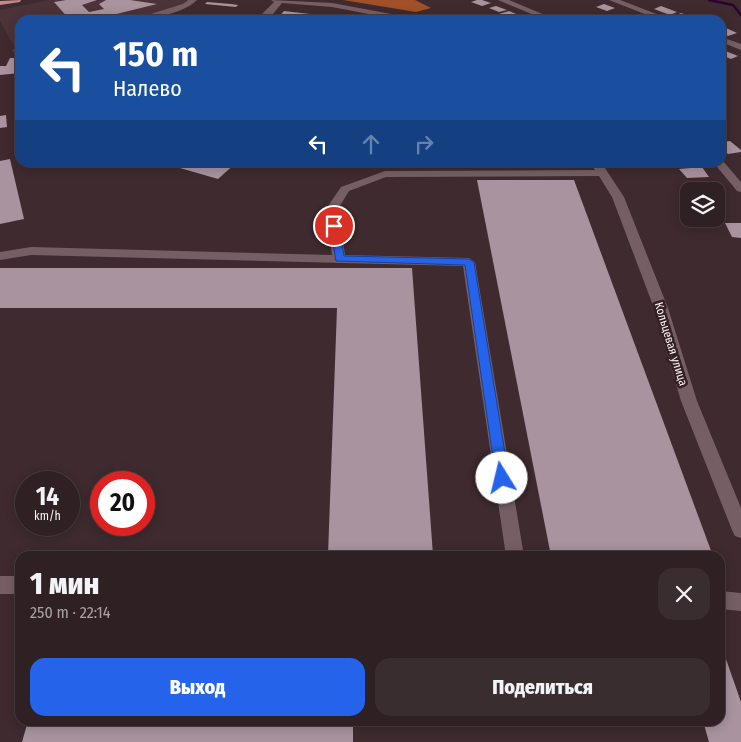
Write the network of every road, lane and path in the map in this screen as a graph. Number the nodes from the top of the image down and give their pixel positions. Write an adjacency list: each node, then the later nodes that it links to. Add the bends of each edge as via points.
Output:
1 (17, 0): 7 (main road)
2 (193, 0): 8 (street, via 186,6)
3 (275, 0): 4 (street)
4 (280, 0): 9 (street); 10 (street)
5 (502, 0): 11 (street)
6 (613, 0): 12 (street)
7 (3, 2)
8 (153, 15)
9 (266, 15)
10 (386, 15)
11 (540, 15)
12 (654, 15)
13 (726, 41): 14 (street)
14 (741, 47)
15 (722, 167): 17 (street)
16 (597, 168): 19 (street, via 384,174 345,189 332,209); 20 (street, Кольцевая улица, via 618,197 661,308 689,401)
17 (741, 188)
18 (0, 256): 19 (street, via 31,252)
19 (339, 259): 21 (street, via 469,262)
20 (741, 530)
21 (513, 551)
22 (0, 585): 23 (street)
23 (15, 585)
24 (725, 600): 25 (street)
25 (741, 602)

